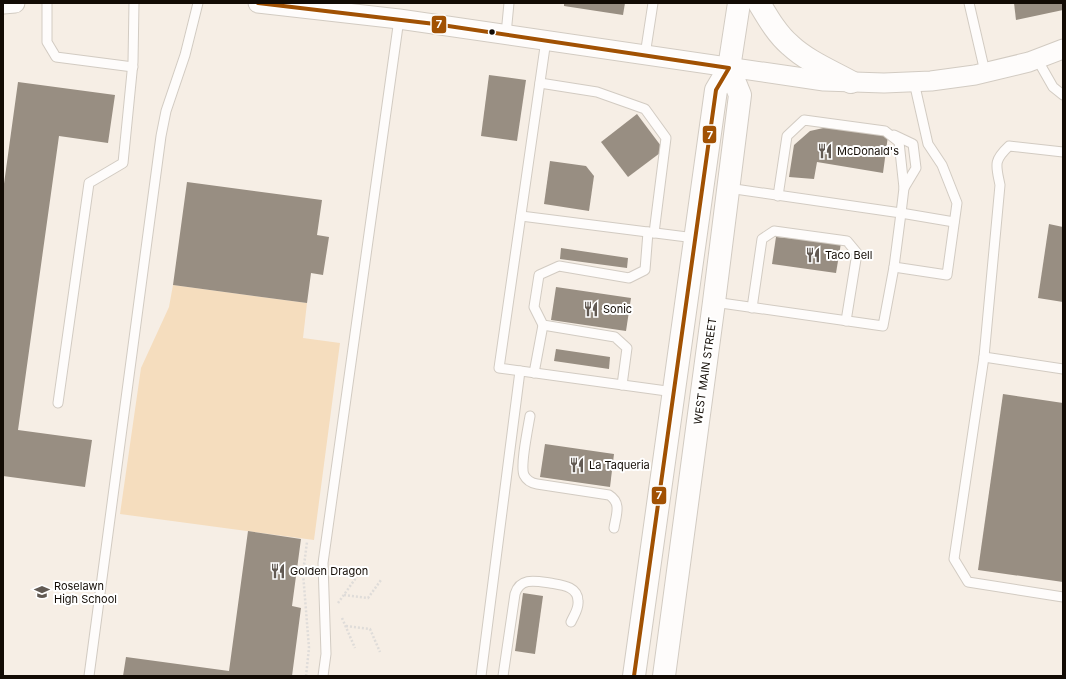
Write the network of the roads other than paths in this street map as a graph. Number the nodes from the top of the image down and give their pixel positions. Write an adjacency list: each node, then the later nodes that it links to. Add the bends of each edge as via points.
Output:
1 (15, 3): 11 (street)
2 (47, 3): 19 (lane, via 46,42 56,57)
3 (134, 3): 19 (lane)
4 (198, 3): 52 (lane, via 160,136)
5 (258, 3): 12 (street)
6 (509, 3): 14 (lane)
7 (652, 3): 17 (lane)
8 (739, 3): 20 (main road)
9 (759, 3): 22 (main road, via 790,45)
10 (969, 3): 21 (lane)
11 (3, 4)
12 (335, 7): 13 (street)
13 (399, 19): 14 (street); 53 (lane, via 323,563 326,654)
14 (506, 34): 15 (street)
15 (546, 40): 17 (street); 24 (lane)
16 (1063, 49): 18 (street)
17 (645, 55): 20 (street)
18 (1037, 59): 21 (street); 25 (lane, via 1053,87)
19 (133, 67): 47 (lane, via 123,162 89,183)
20 (729, 68): 22 (street, via 824,81); 28 (main road, WEST MAIN STREET, via 740,94); 35 (main road, via 716,90)
21 (985, 72): 23 (street)
22 (851, 82): 23 (street)
23 (914, 82): 33 (lane, via 928,144 942,165 957,203)
24 (540, 83): 32 (lane); 34 (lane, via 597,92 644,110 662,132 666,138)
25 (1063, 95)
26 (885, 131): 29 (lane, via 899,142); 29 (lane, via 913,144 916,168); 30 (lane, via 804,120 787,136)
27 (1063, 152): 41 (lane, via 1009,146 999,155 996,165 1000,185)
28 (728, 188): 30 (lane); 37 (main road, WEST MAIN STREET)
29 (904, 188): 31 (lane)
30 (778, 196): 31 (lane)
31 (901, 213): 33 (lane); 36 (lane)
32 (521, 216): 34 (lane); 43 (lane, via 499,368)
33 (954, 222): 36 (lane, via 947,275)
34 (651, 233): 35 (lane); 40 (lane, via 645,270 629,278 559,266 539,275 534,307)
35 (695, 238): 46 (main road)
36 (894, 267): 39 (lane, via 883,326)
37 (714, 302): 38 (lane); 57 (main road, WEST MAIN STREET)
38 (752, 308): 39 (lane); 39 (lane, via 762,239 774,231 847,241 857,253)
39 (846, 321)
40 (543, 325): 44 (lane); 45 (lane, via 615,337 627,348)
41 (984, 357): 42 (lane); 50 (lane, via 954,559 968,582)
42 (1063, 369)
43 (520, 371): 44 (lane); 54 (lane)
44 (534, 372): 45 (lane)
45 (622, 385): 46 (lane)
46 (674, 392): 56 (main road)
47 (58, 403)
48 (530, 416): 49 (lane, via 523,466 526,478 533,483 609,494 617,504)
49 (614, 528)
50 (1063, 597)
51 (571, 622): 55 (lane, via 578,608 577,595 572,589 534,581 521,585 515,594)
52 (89, 676)
53 (322, 676)
54 (481, 676)
55 (503, 676)
56 (634, 676)
57 (664, 676)

